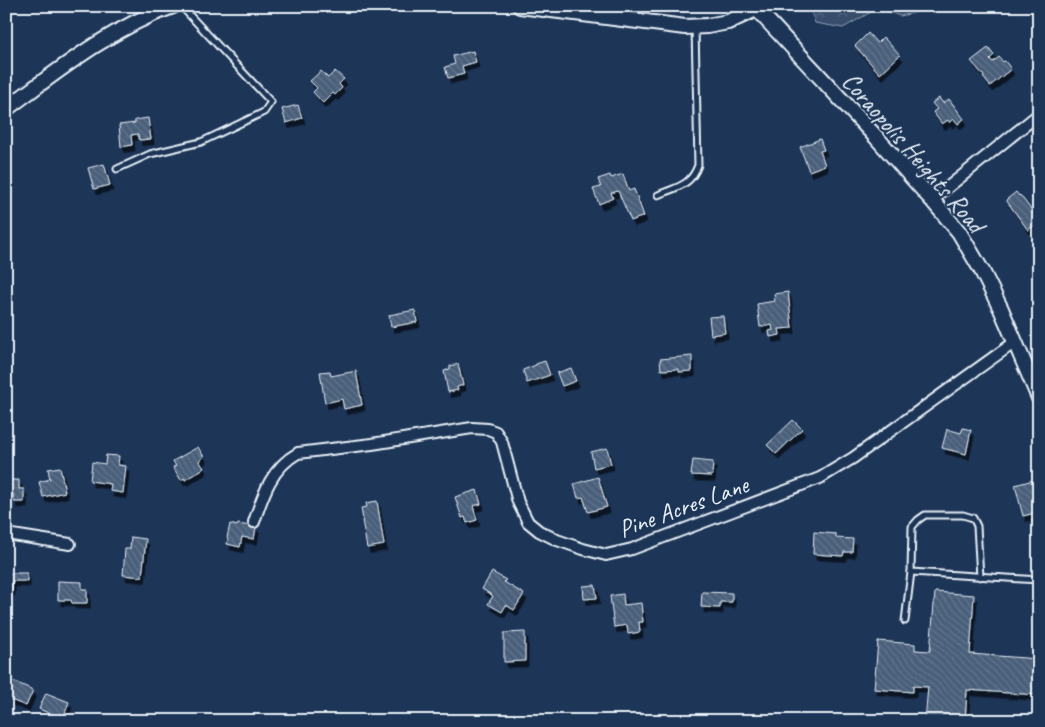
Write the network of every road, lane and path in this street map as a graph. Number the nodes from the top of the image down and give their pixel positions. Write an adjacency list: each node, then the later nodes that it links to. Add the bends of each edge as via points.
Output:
1 (174, 6): 6 (street, via 92,47)
2 (180, 6): 8 (lane, via 272,102 264,112 201,142 150,154)
3 (520, 6): 5 (street)
4 (755, 8): 5 (street, via 728,22); 10 (street, Coraopolis Heights Road)
5 (695, 26): 9 (lane, via 698,165 693,178)
6 (6, 109)
7 (1039, 114): 10 (street)
8 (117, 169)
9 (658, 195)
10 (932, 200): 11 (street, Coraopolis Heights Road, via 960,232)
11 (1015, 342): 12 (street, Coraopolis Heights Road); 13 (street, Pine Acres Lane, via 820,478 632,549 606,555 538,531 528,522 518,502 502,442 496,432 488,429 472,428 298,453 278,468 266,488)
12 (1039, 398)
13 (254, 522)
14 (6, 534): 15 (street)
15 (70, 544)
16 (911, 572): 17 (lane); 17 (lane, via 912,527 918,520 925,515 963,515 974,518); 19 (lane)
17 (980, 577): 18 (lane)
18 (1039, 580)
19 (905, 621)

